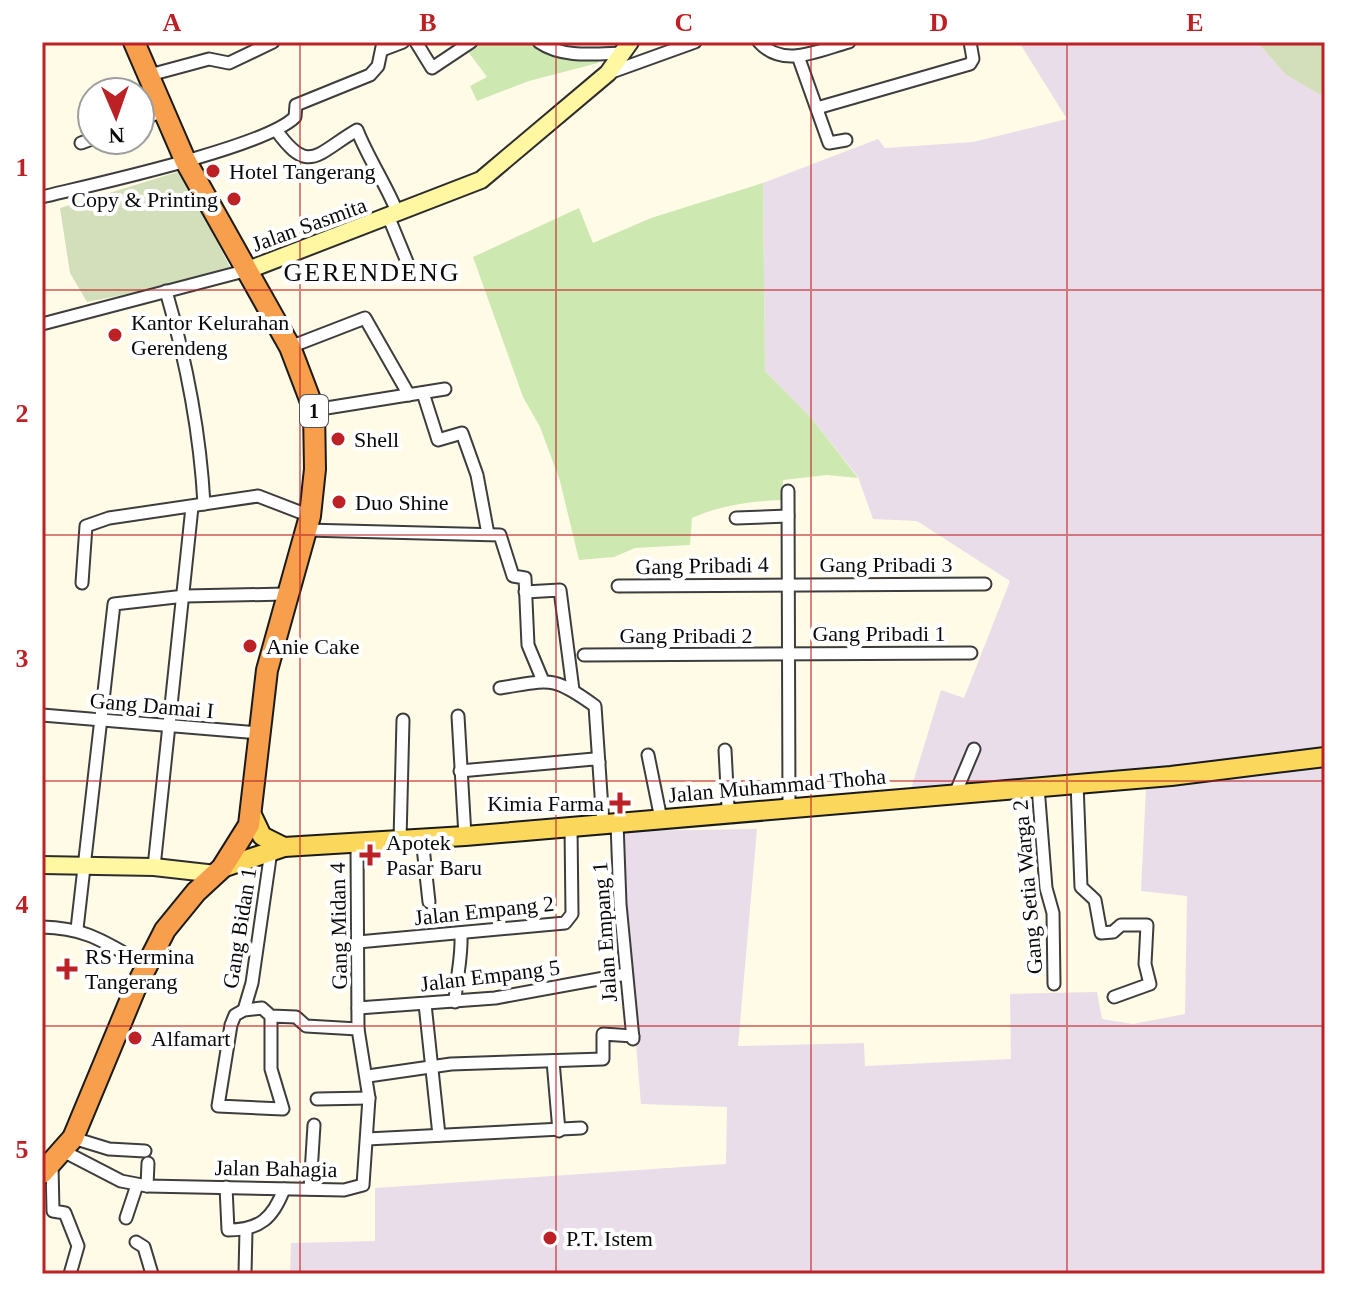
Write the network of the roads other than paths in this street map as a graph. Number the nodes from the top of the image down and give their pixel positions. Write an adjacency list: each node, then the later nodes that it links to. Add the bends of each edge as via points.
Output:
1 (134, 42): 14 (highway, 1)
2 (273, 42): 14 (street, via 229,63 209,59)
3 (403, 42): 11 (street)
4 (416, 42): 5 (street, via 432,68)
5 (471, 42)
6 (539, 42): 13 (street, via 549,49)
7 (695, 42): 13 (street)
8 (759, 42): 12 (street, via 775,55)
9 (849, 42): 12 (street)
10 (970, 42): 16 (street, via 970,64)
11 (382, 46): 19 (street, via 370,75 296,105 295,117)
12 (798, 56): 16 (street)
13 (618, 58): 23 (street, Jalan Sasmita, via 481,180)
14 (146, 76)
15 (156, 97): 17 (highway, 1)
16 (817, 108): 20 (street, via 829,143)
17 (163, 111): 18 (street); 21 (highway, 1)
18 (156, 114)
19 (276, 130): 21 (street); 23 (street, via 300,158 357,130 370,163 383,176)
20 (846, 140)
21 (185, 160): 22 (street); 24 (highway, 1)
22 (42, 197)
23 (394, 216): 24 (street, Jalan Sasmita); 25 (street, via 412,274)
24 (248, 270): 26 (street, Jalan Sasmita); 28 (highway, 1)
25 (432, 270)
26 (166, 291): 27 (street, Jalan Sasmita); 34 (street, via 202,458)
27 (42, 324)
28 (290, 347): 31 (street, via 365,318); 32 (highway, 1)
29 (445, 389): 30 (street)
30 (423, 393): 31 (street); 38 (street, via 438,440 462,433 477,475)
31 (409, 395): 32 (street)
32 (314, 410): 37 (highway, 1, via 315,469)
33 (788, 491): 35 (street)
34 (198, 505): 37 (street, via 258,496); 39 (street, via 86,526); 45 (street)
35 (788, 516): 36 (street); 40 (street)
36 (736, 518)
37 (308, 523): 38 (street); 44 (highway, 1)
38 (488, 534): 43 (street, via 500,535 513,576 524,577)
39 (82, 583)
40 (787, 583): 41 (street, Gang Pribadi 3); 42 (street, Gang Pribadi 4); 47 (street)
41 (985, 584)
42 (618, 586)
43 (525, 592): 49 (street, via 528,645); 51 (street, via 560,590)
44 (286, 594): 45 (street); 57 (highway, 1, via 267,670)
45 (185, 596): 55 (street, via 114,604); 56 (street)
46 (971, 653): 47 (street, Gang Pribadi 1)
47 (787, 654): 48 (street, Gang Pribadi 2); 69 (street)
48 (584, 655)
49 (543, 681): 50 (street); 51 (street, via 564,683)
50 (500, 688)
51 (573, 690): 62 (street, Jalan Empang 1, via 595,706)
52 (42, 715): 55 (street, Gang Damai I)
53 (458, 716): 65 (street)
54 (403, 720): 77 (street)
55 (100, 722): 56 (street, Gang Damai I); 81 (street)
56 (170, 728): 57 (street, Gang Damai I); 82 (street)
57 (259, 733): 71 (highway, 1)
58 (974, 749): 68 (street)
59 (725, 750): 70 (street, via 728,807)
60 (648, 755): 72 (street)
61 (1325, 757): 63 (main road, Jalan Muhammad Thoha)
62 (599, 762): 65 (street); 73 (street, Jalan Empang 1)
63 (1273, 765): 64 (main road, Jalan Muhammad Thoha); 66 (main road, Jalan Muhammad Thoha)
64 (1325, 766)
65 (460, 771): 75 (street)
66 (1077, 783): 67 (main road, Jalan Muhammad Thoha); 92 (street, via 1081,887 1095,900 1101,933 1121,925 1147,925 1149,986)
67 (1038, 787): 68 (main road, Jalan Muhammad Thoha); 91 (street, Gang Setia Warga 2, via 1053,913)
68 (955, 794): 69 (main road, Jalan Muhammad Thoha)
69 (789, 809): 70 (main road, Jalan Muhammad Thoha)
70 (737, 813): 72 (main road, Jalan Muhammad Thoha)
71 (252, 815): 79 (main road, via 262,836); 83 (highway, 1)
72 (661, 819): 73 (main road, Jalan Muhammad Thoha)
73 (610, 823): 74 (main road, Jalan Muhammad Thoha); 90 (street, Jalan Empang 1)
74 (571, 827): 75 (main road, Jalan Muhammad Thoha); 87 (street, Jalan Empang 2, via 572,914 565,923)
75 (465, 836): 76 (main road, Jalan Muhammad Thoha)
76 (422, 838): 77 (main road, Jalan Muhammad Thoha); 84 (street)
77 (400, 840): 78 (main road, Jalan Muhammad Thoha)
78 (357, 844): 79 (main road, Jalan Muhammad Thoha); 88 (street, Gang Midan 4)
79 (277, 849): 83 (main road, Jalan Muhammad Thoha); 96 (street, Gang Bidan 1)
80 (42, 865): 81 (street)
81 (86, 865): 82 (street); 86 (street)
82 (154, 867): 83 (street)
83 (219, 871): 89 (highway, 1, via 165,930)
84 (429, 902)
85 (42, 927): 86 (street)
86 (77, 929): 89 (street)
87 (461, 935): 88 (street, Jalan Empang 2); 93 (street)
88 (358, 942): 95 (street, Gang Midan 4)
89 (147, 966): 109 (highway, 1)
90 (626, 974): 93 (street, Jalan Empang 5); 99 (street, Jalan Empang 1, via 633,1037 603,1034 603,1059)
91 (1054, 984)
92 (1114, 997)
93 (455, 1002): 94 (street, Jalan Empang 5)
94 (425, 1004): 95 (street, Jalan Empang 5); 100 (street)
95 (358, 1008): 98 (street, Jalan Bahagia)
96 (244, 1010): 97 (street, via 262,1008); 97 (street, Gang Bidan 1, via 231,1025 218,1106 283,1109 271,1069)
97 (271, 1016): 98 (street, via 296,1017 306,1026)
98 (358, 1029): 101 (street, Jalan Bahagia)
99 (553, 1061): 100 (street); 106 (street)
100 (433, 1067): 101 (street); 107 (street)
101 (368, 1076): 102 (street, Jalan Bahagia)
102 (369, 1098): 103 (street); 108 (street, Jalan Bahagia)
103 (317, 1099)
104 (314, 1125): 113 (street)
105 (581, 1128): 106 (street)
106 (559, 1131): 107 (street)
107 (439, 1135): 108 (street)
108 (367, 1139): 113 (street, Jalan Bahagia, via 363,1185)
109 (58, 1157): 110 (street, Jalan Bahagia); 110 (street, via 109,1149 146,1157); 117 (street, via 53,1211 65,1213 77,1243)
110 (142, 1185): 111 (street, Jalan Bahagia); 114 (street)
111 (226, 1187): 112 (street, Jalan Bahagia); 115 (street, via 226,1229)
112 (284, 1189): 113 (street, Jalan Bahagia); 115 (street, via 275,1212)
113 (310, 1189)
114 (126, 1218)
115 (246, 1230): 119 (street)
116 (136, 1242): 118 (street, via 144,1247)
117 (70, 1274)
118 (152, 1274)
119 (245, 1274)

